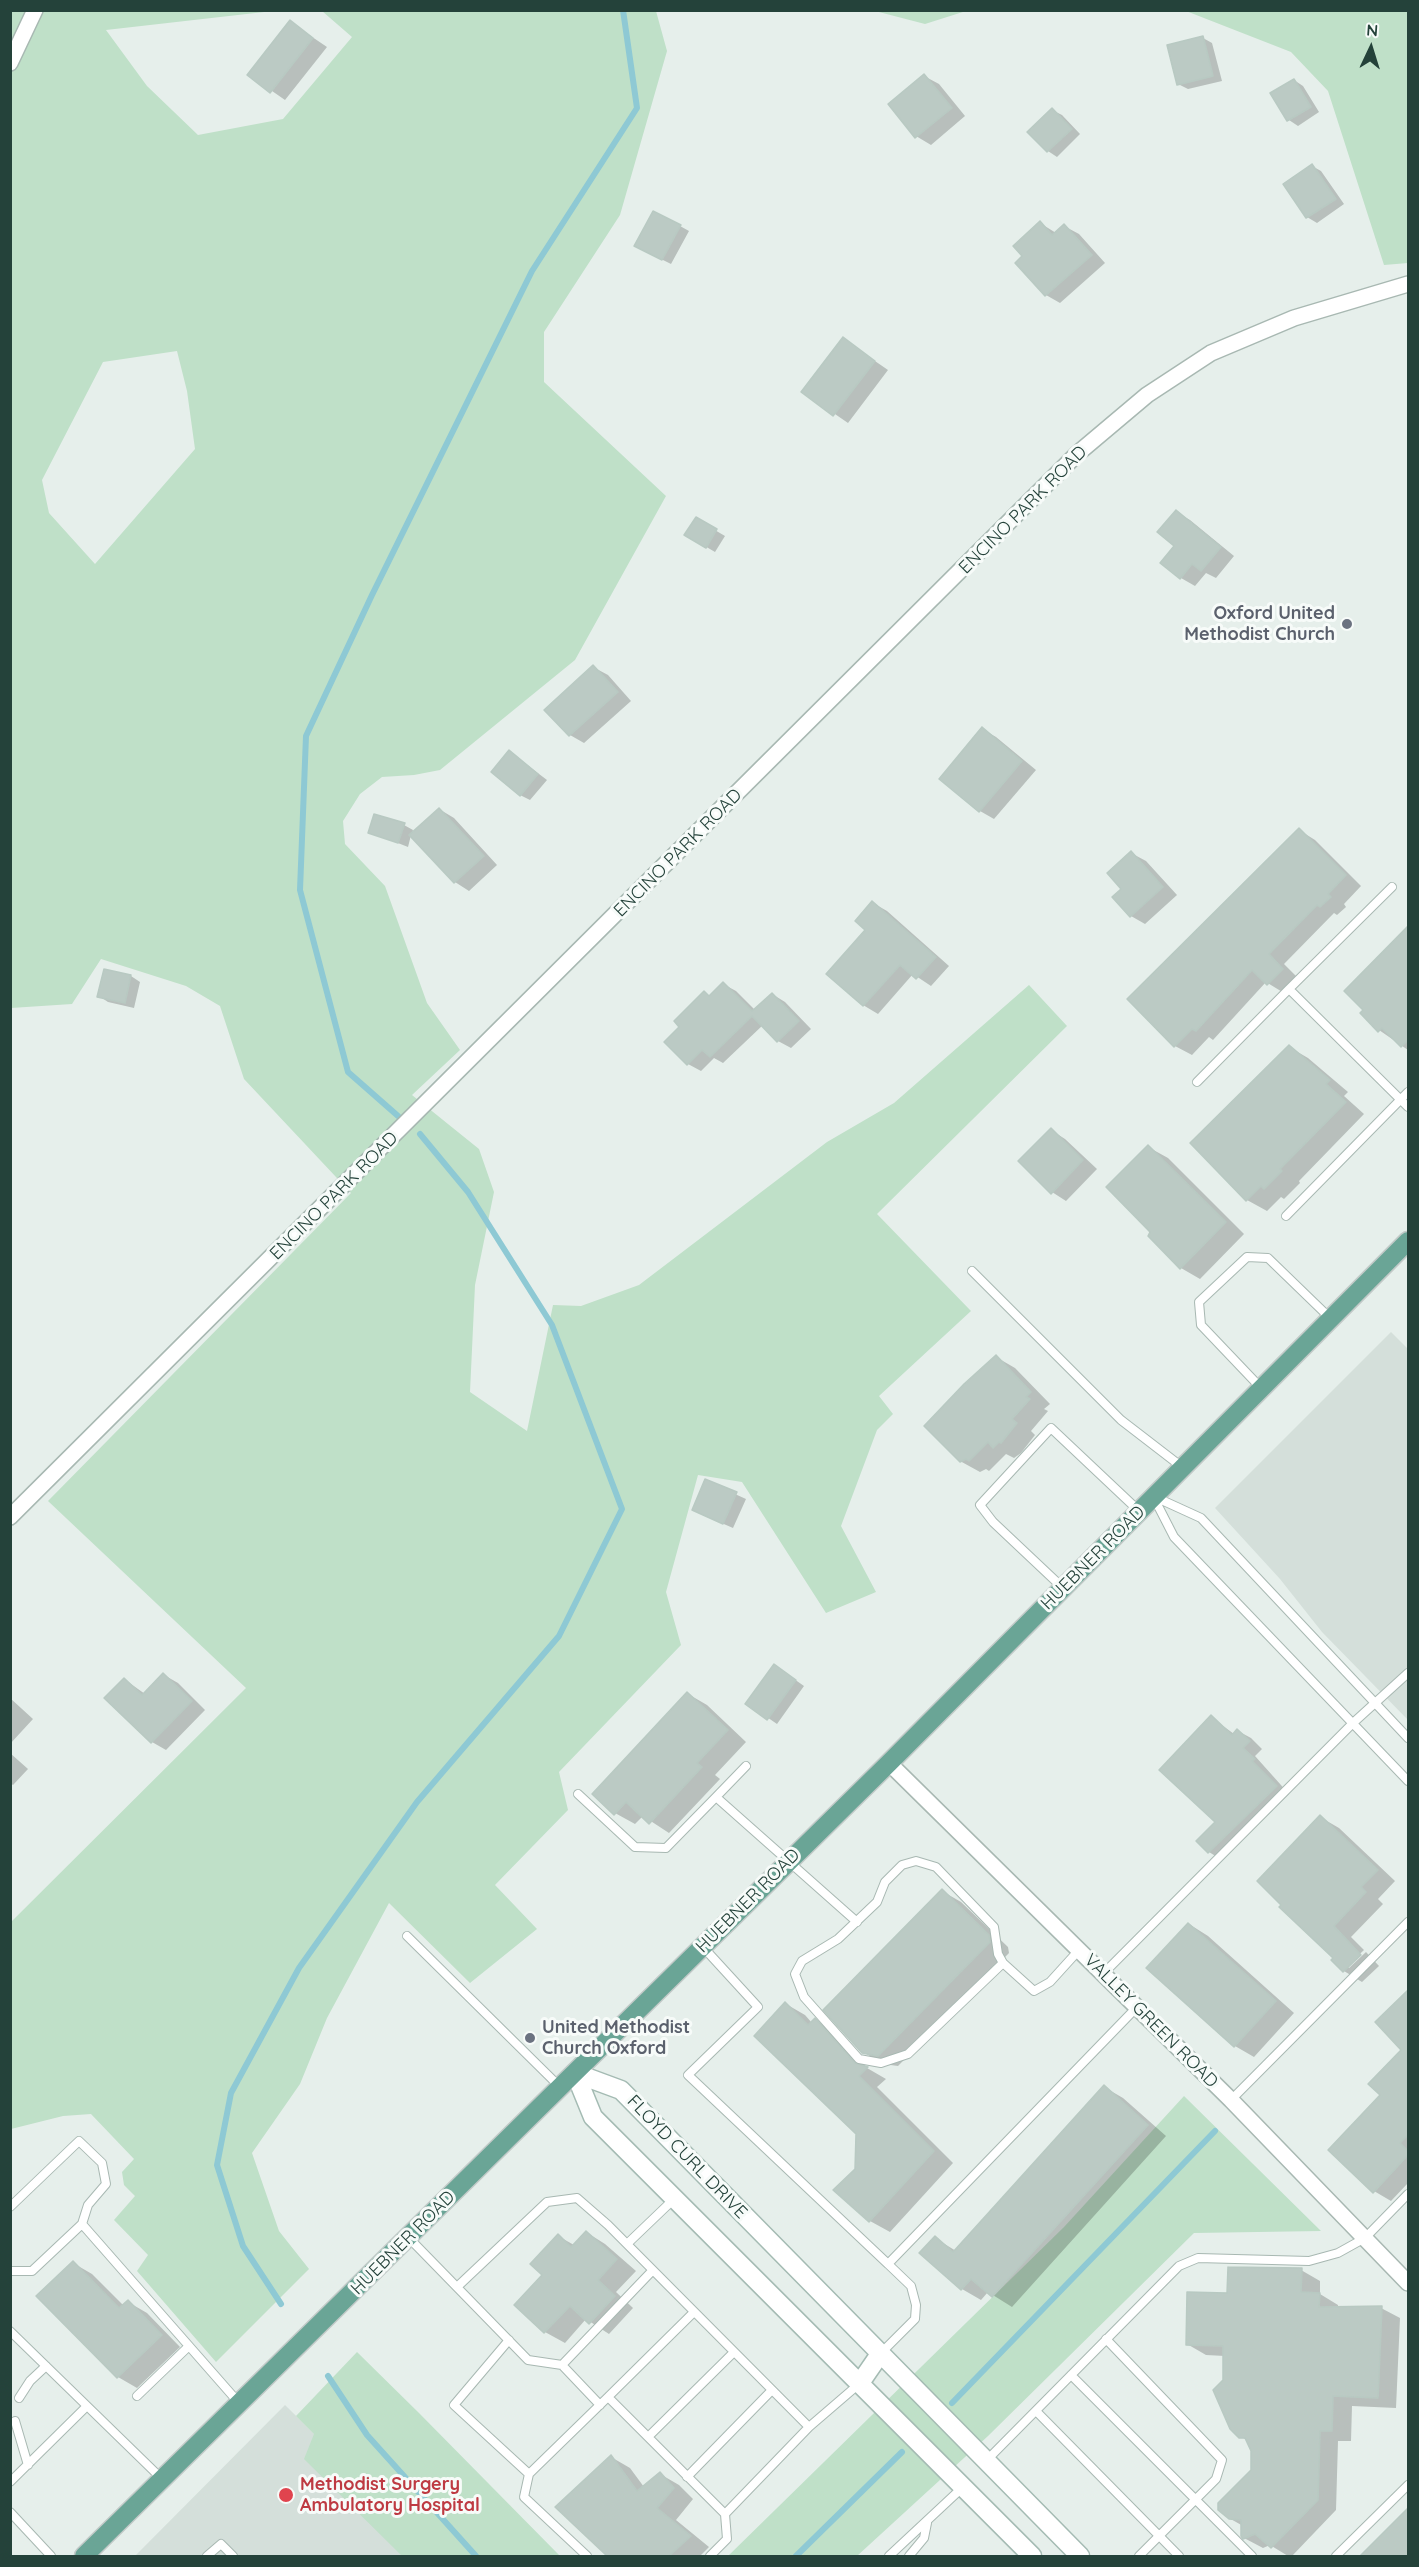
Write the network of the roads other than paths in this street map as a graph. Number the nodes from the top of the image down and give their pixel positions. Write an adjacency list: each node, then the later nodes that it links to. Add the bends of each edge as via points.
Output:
1 (35, 10): 2 (street)
2 (10, 63)
3 (1408, 284): 18 (street, ENCINO PARK ROAD, via 1294,318 1211,353 1147,395 1077,454)
4 (1392, 887): 5 (lane)
5 (1289, 989): 6 (lane); 8 (lane)
6 (1197, 1082)
7 (1408, 1092): 8 (lane)
8 (1401, 1100): 9 (lane); 10 (lane)
9 (1408, 1107)
10 (1286, 1216)
11 (1408, 1244): 13 (main road, HUEBNER ROAD)
12 (972, 1271): 15 (lane, via 1121,1420)
13 (1331, 1319): 14 (main road, HUEBNER ROAD); 14 (lane, via 1268,1258 1247,1257 1199,1302 1201,1325)
14 (1262, 1389): 15 (main road, HUEBNER ROAD)
15 (1183, 1468): 16 (main road, HUEBNER ROAD)
16 (1154, 1497): 17 (main road, HUEBNER ROAD); 21 (lane, via 1200,1518); 22 (lane, via 1174,1537)
17 (1139, 1511): 19 (main road, HUEBNER ROAD); 19 (lane, via 1051,1428 980,1505)
18 (10, 1516)
19 (1063, 1588): 24 (main road, HUEBNER ROAD)
20 (1408, 1673): 21 (lane)
21 (1375, 1703): 22 (lane); 23 (lane)
22 (1353, 1723): 26 (lane); 36 (lane)
23 (1408, 1738)
24 (889, 1763): 29 (main road, HUEBNER ROAD); 34 (street, VALLEY GREEN ROAD)
25 (746, 1766): 28 (lane)
26 (1408, 1780)
27 (578, 1794): 28 (lane, via 635,1847 666,1848)
28 (716, 1797): 29 (lane)
29 (789, 1861): 30 (lane); 33 (main road, HUEBNER ROAD)
30 (857, 1922): 35 (lane, via 877,1902 885,1882 902,1865 916,1861 936,1867 994,1927); 35 (lane, via 802,1961 795,1974 804,1997 859,2059 881,2063 908,2054)
31 (1408, 1922): 40 (lane)
32 (407, 1936): 39 (lane)
33 (702, 1946): 38 (main road, HUEBNER ROAD); 48 (lane, via 758,2007 688,2075)
34 (1079, 1950): 35 (lane, via 1050,1982 1034,1991); 36 (street, VALLEY GREEN ROAD)
35 (1003, 1964)
36 (1103, 1974): 37 (street, VALLEY GREEN ROAD)
37 (1137, 2007): 40 (street, VALLEY GREEN ROAD); 48 (lane)
38 (575, 2073): 39 (main road, HUEBNER ROAD); 42 (street, FLOYD CURL DRIVE, via 593,2117); 59 (street, FLOYD CURL DRIVE, via 621,2090)
39 (560, 2087): 45 (main road, HUEBNER ROAD)
40 (1231, 2100): 46 (street, VALLEY GREEN ROAD)
41 (1408, 2194): 46 (lane)
42 (675, 2198): 47 (lane); 63 (street, FLOYD CURL DRIVE)
43 (10, 2207): 44 (lane, via 79,2141 102,2163 105,2184 88,2205)
44 (81, 2224): 49 (lane, via 32,2271); 57 (lane)
45 (408, 2237): 52 (lane); 68 (main road, HUEBNER ROAD)
46 (1365, 2238): 51 (street, VALLEY GREEN ROAD); 56 (lane, via 1338,2253 1309,2261 1198,2258 1179,2266)
47 (627, 2244): 50 (lane); 52 (lane, via 578,2198 548,2202)
48 (888, 2264): 59 (lane, via 911,2286 915,2319)
49 (10, 2271)
50 (652, 2271): 53 (lane); 60 (lane)
51 (1408, 2283)
52 (457, 2287): 55 (lane)
53 (694, 2312): 58 (lane); 66 (lane)
54 (10, 2331): 61 (lane)
55 (509, 2340): 60 (lane, via 528,2360); 77 (lane, via 454,2405)
56 (1106, 2340): 62 (lane); 83 (lane, via 1222,2460 1216,2479)
57 (189, 2346): 65 (lane); 68 (lane)
58 (734, 2352): 64 (lane); 74 (lane)
59 (880, 2354): 63 (street); 75 (street, FLOYD CURL DRIVE)
60 (562, 2365): 69 (lane)
61 (46, 2366): 67 (lane); 70 (lane)
62 (1071, 2375): 71 (lane); 83 (lane)
63 (860, 2383): 73 (lane); 82 (street, FLOYD CURL DRIVE)
64 (772, 2390): 73 (lane); 78 (lane)
65 (137, 2396)
66 (608, 2397): 69 (lane); 74 (lane)
67 (19, 2398)
68 (240, 2404): 79 (main road, HUEBNER ROAD)
69 (600, 2404): 77 (lane)
70 (87, 2406): 76 (lane); 79 (lane)
71 (1036, 2411): 75 (lane); 87 (lane)
72 (15, 2421): 76 (lane)
73 (809, 2427): 85 (lane)
74 (648, 2438): 78 (lane)
75 (986, 2461): 97 (street, FLOYD CURL DRIVE)
76 (28, 2465): 80 (lane)
77 (529, 2474): 92 (lane, via 524,2497)
78 (687, 2477): 85 (lane)
79 (163, 2480): 89 (main road, HUEBNER ROAD)
80 (10, 2482)
81 (1408, 2485): 101 (lane)
82 (963, 2487): 86 (lane); 96 (street, FLOYD CURL DRIVE)
83 (1194, 2501): 87 (lane); 100 (lane)
84 (10, 2512): 88 (lane)
85 (726, 2514): 93 (lane, via 727,2539)
86 (927, 2523): 94 (lane); 95 (lane, via 924,2538)
87 (1159, 2536): 98 (lane); 99 (lane)
88 (51, 2556)
89 (84, 2556)
90 (207, 2556): 91 (lane, via 220,2544)
91 (233, 2556)
92 (587, 2556)
93 (710, 2556)
94 (888, 2556)
95 (909, 2556)
96 (1032, 2556)
97 (1080, 2556)
98 (1139, 2556)
99 (1179, 2556)
100 (1252, 2556)
101 (1336, 2556)

